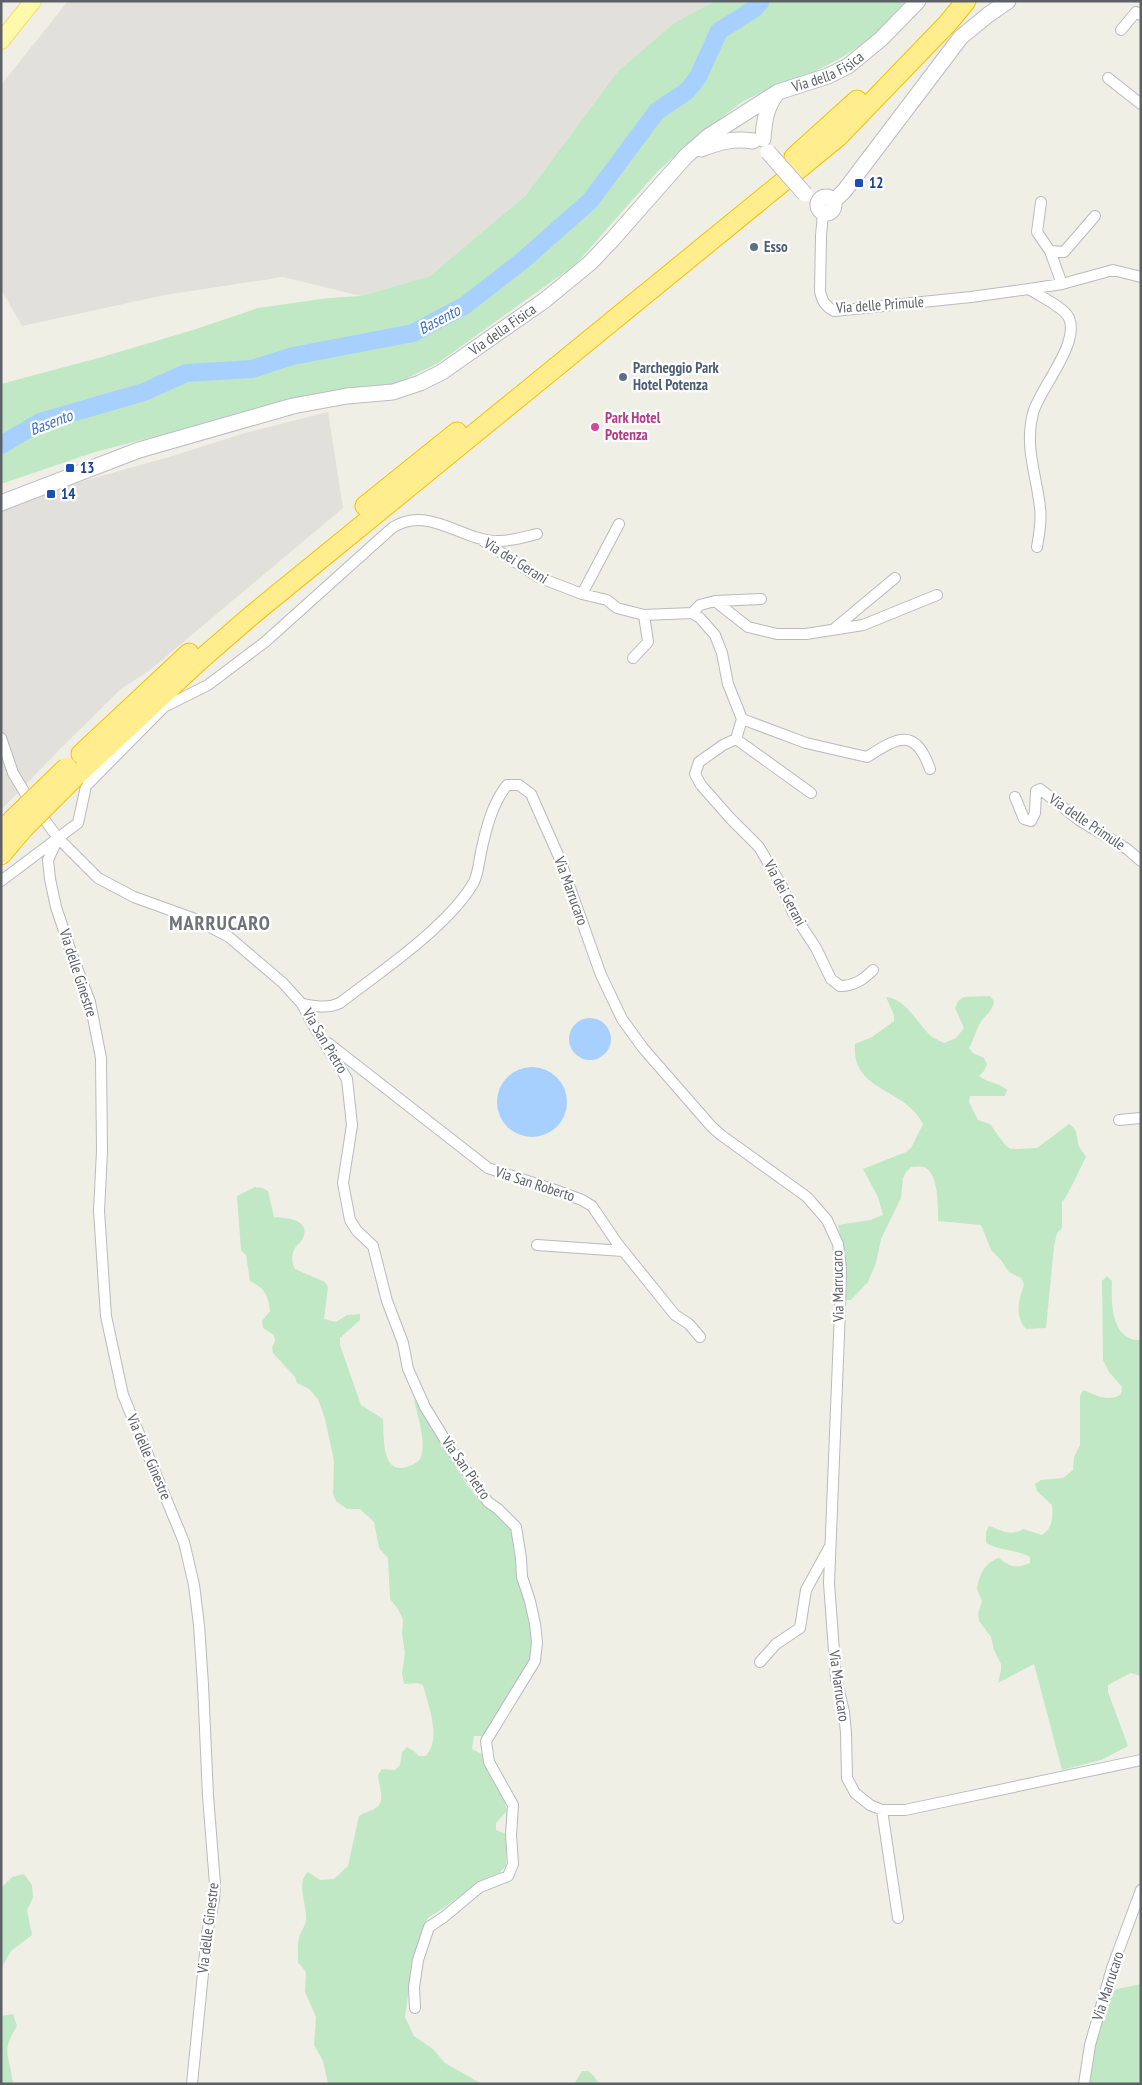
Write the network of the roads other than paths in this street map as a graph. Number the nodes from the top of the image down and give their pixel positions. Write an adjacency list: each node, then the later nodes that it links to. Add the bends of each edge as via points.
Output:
1 (33, 1): 7 (main road)
2 (918, 1): 9 (street, Via della Fisica, via 881,39 848,66)
3 (1008, 1): 15 (street, via 961,37 850,184)
4 (961, 4): 41 (highway, bridge, via 928,28 856,102 803,149 233,615 156,682 72,772)
5 (1141, 15): 6 (street, via 1136,12)
6 (1121, 30)
7 (1, 41)
8 (1108, 78): 10 (street)
9 (778, 92): 11 (street, Via della Fisica); 12 (street, via 768,109)
10 (1141, 104)
11 (740, 115): 12 (street); 13 (street, Via della Fisica)
12 (761, 144): 13 (street, via 722,141); 15 (street, bridge)
13 (686, 156): 21 (street, Via della Fisica, via 590,262 545,300 442,372 394,392 292,406 149,447)
14 (1041, 202): 17 (street, via 1038,232)
15 (820, 203): 20 (street, Via delle Primule, via 820,290 826,306 834,311)
16 (1095, 216): 17 (street, via 1064,252)
17 (1050, 252): 19 (street)
18 (1141, 276): 19 (street, Via delle Primule, via 1113,270)
19 (1062, 284): 20 (street, Via delle Primule)
20 (1029, 289): 25 (street, via 1063,311 1069,319 1071,331 1033,414 1030,459 1040,508)
21 (1, 503)
22 (619, 524): 27 (street)
23 (538, 534): 24 (street, Via dei Gerani, via 499,541)
24 (479, 538): 27 (street, Via dei Gerani, via 538,577); 42 (street, via 416,519 403,521 392,528 265,642 208,685 164,707 86,786 78,822)
25 (1037, 547)
26 (895, 578): 33 (street)
27 (582, 594): 32 (street, Via dei Gerani)
28 (937, 595): 33 (street, via 863,625)
29 (761, 598): 30 (street, Via dei Gerani)
30 (715, 601): 31 (street, Via dei Gerani, via 700,605); 33 (street, via 748,627 777,634 806,634)
31 (692, 613): 32 (street, Via dei Gerani); 35 (street, via 715,635 728,684)
32 (644, 615): 34 (street, via 648,642)
33 (834, 629)
34 (633, 658)
35 (742, 719): 37 (street); 38 (street, via 806,743 867,756 894,742 907,740 917,743)
36 (1, 738): 42 (street, via 13,773)
37 (736, 739): 39 (street); 46 (street, Via dei Gerani, via 699,762 695,774 701,785 759,847 831,979 840,986 851,986)
38 (930, 769)
39 (811, 793)
40 (1015, 797): 44 (street, Via delle Primule, via 1024,819 1031,821 1035,814 1036,790 1040,789 1079,820)
41 (13, 826): 43 (highway)
42 (58, 838): 45 (street); 47 (street, via 98,878 134,897 195,919 229,937 283,982); 61 (street, Via delle Ginestre, via 48,860 50,879 69,947 90,1002 101,1058 99,1211 106,1316 123,1395 184,1542 199,1625 215,1884)
43 (1, 855)
44 (1141, 861)
45 (1, 881)
46 (873, 970)
47 (302, 1004): 48 (street, Via San Pietro); 54 (street, Via Marrucaro, via 323,1007 340,1003 428,933 456,906 475,881 497,798 507,785 519,785 531,794 559,857 601,975 622,1019 711,1126 807,1197 828,1220 834,1232 841,1269)
48 (321, 1037): 52 (street, Via San Roberto, via 488,1168 592,1206); 60 (street, Via San Pietro, via 347,1079 352,1125 343,1183 350,1220 357,1232 373,1246 408,1369 425,1407 488,1502 516,1527 522,1577 537,1642 535,1661 486,1741 489,1762 513,1805 513,1864 508,1876 480,1887 429,1927 417,1969)
49 (1141, 1118): 50 (street)
50 (1120, 1120)
51 (538, 1245): 52 (street)
52 (623, 1251): 53 (street, Via San Roberto, via 675,1315)
53 (700, 1337)
54 (831, 1545): 55 (street, Via Marrucaro, via 806,1590 800,1628 776,1644); 57 (street, Via Marrucaro, via 829,1583 848,1778 855,1793)
55 (760, 1662)
56 (1141, 1760): 57 (street, via 905,1810)
57 (882, 1810): 59 (street)
58 (1141, 1890): 62 (street, Via Marrucaro, via 1112,1968 1090,2045)
59 (898, 1918)
60 (415, 2008)
61 (192, 2084)
62 (1084, 2084)

